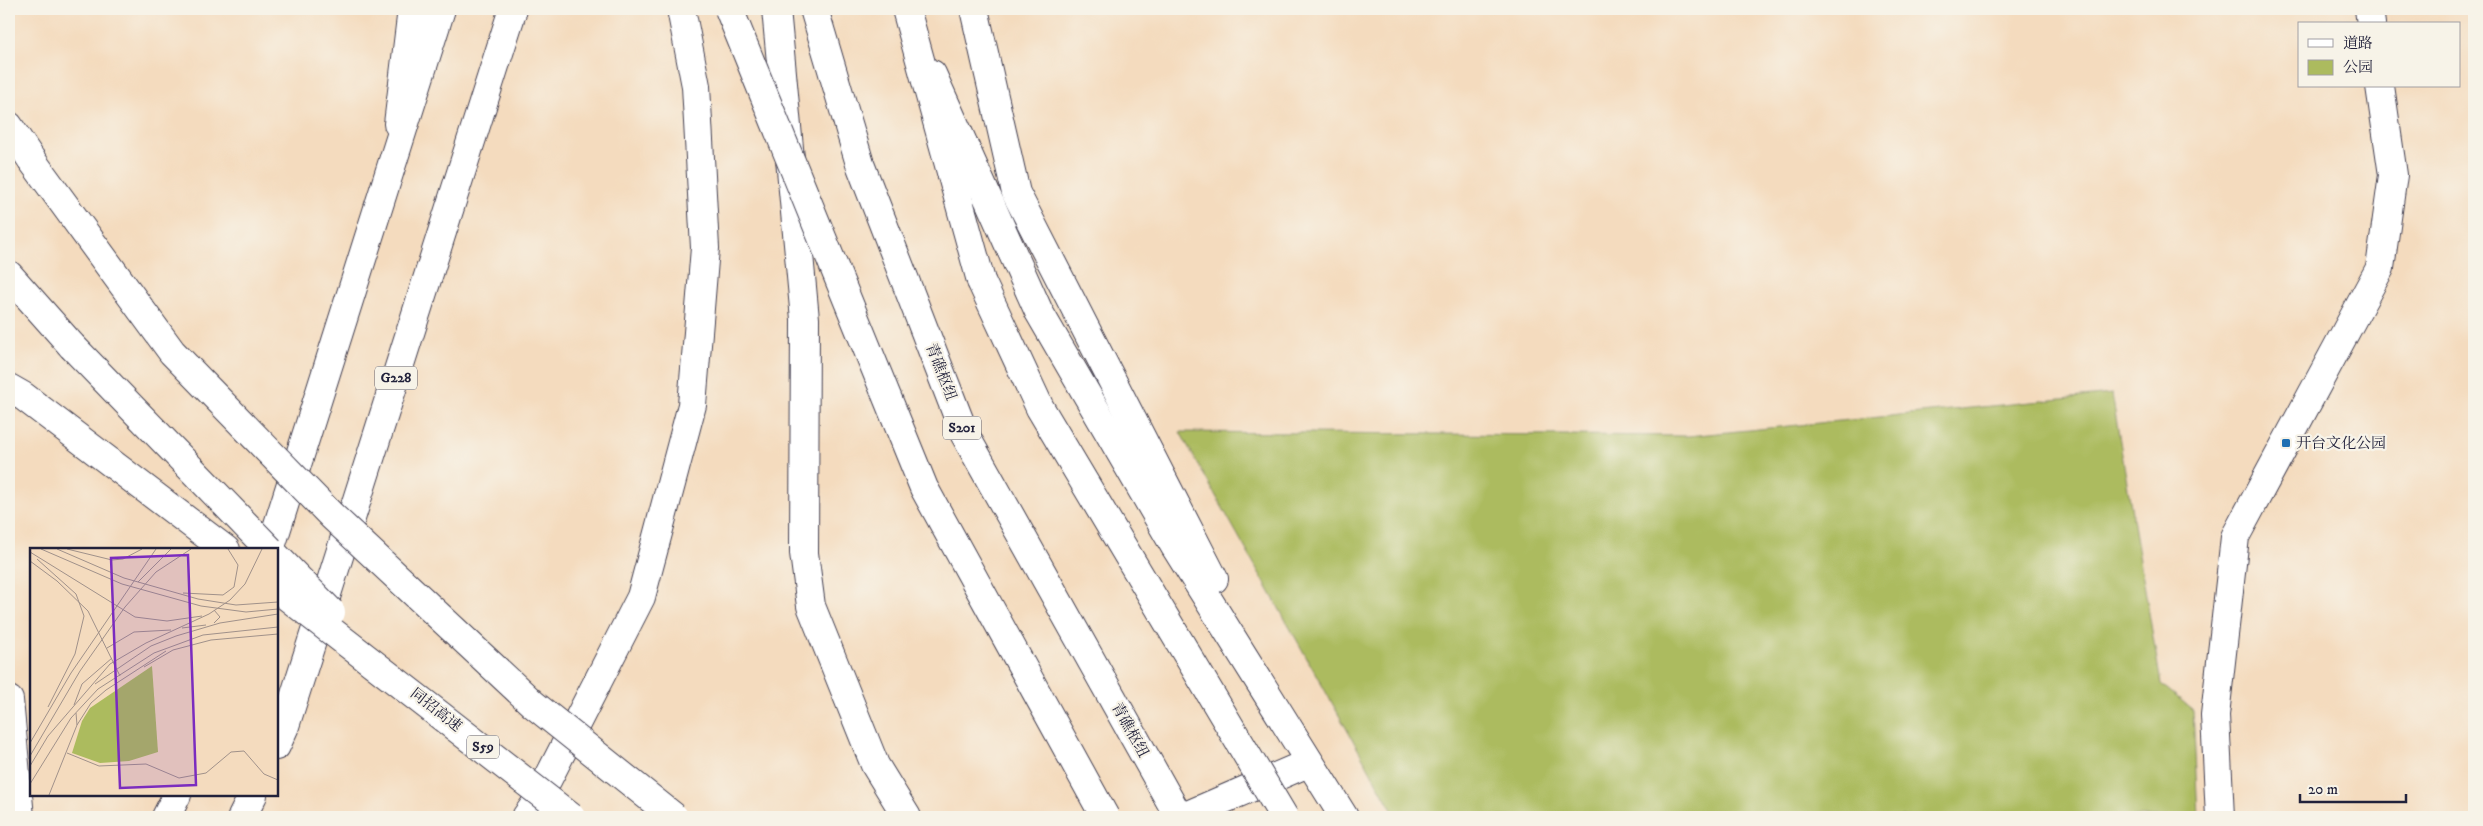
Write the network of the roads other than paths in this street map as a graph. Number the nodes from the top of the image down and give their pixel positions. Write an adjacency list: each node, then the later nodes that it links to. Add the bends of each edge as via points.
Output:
1 (412, 9): 14 (main road)
2 (441, 9): 14 (main road)
3 (513, 9): 24 (main road, G228, via 286,726)
4 (681, 9): 31 (main road, via 696,86 705,248 692,405 641,598)
5 (728, 9): 35 (main road, bridge, via 924,488)
6 (776, 9): 34 (main road, via 805,319 804,553 810,606 875,765)
7 (814, 9): 36 (main road, 青礁枢纽 / S201, via 860,164 965,436)
8 (974, 9): 25 (main road, via 1016,193)
9 (2369, 9): 11 (main road)
10 (908, 17): 25 (main road, via 1039,312 1174,545); 37 (main road, bridge, via 980,281 1040,408)
11 (2371, 22)
12 (2380, 88): 39 (main road, via 2394,176 2380,268 2235,537 2215,715)
13 (9, 126): 33 (main road, bridge, via 172,352 325,509 532,704)
14 (393, 165): 19 (main road)
15 (9, 274): 18 (main road, bridge, via 72,346)
16 (16, 392): 17 (main road)
17 (223, 548)
18 (268, 548)
19 (271, 548)
20 (278, 558): 22 (main road, bridge)
21 (278, 590): 22 (main road, bridge)
22 (394, 678): 32 (main road, 同招高速 / S59, bridge)
23 (9, 700): 28 (main road)
24 (278, 742)
25 (1308, 763): 36 (main road); 38 (main road)
26 (176, 796): 29 (main road)
27 (252, 796): 30 (main road)
28 (20, 817)
29 (166, 817)
30 (242, 817)
31 (526, 817)
32 (571, 817)
33 (674, 817)
34 (907, 817)
35 (1105, 817)
36 (1181, 817)
37 (1284, 817)
38 (1344, 817)
39 (2220, 817)

